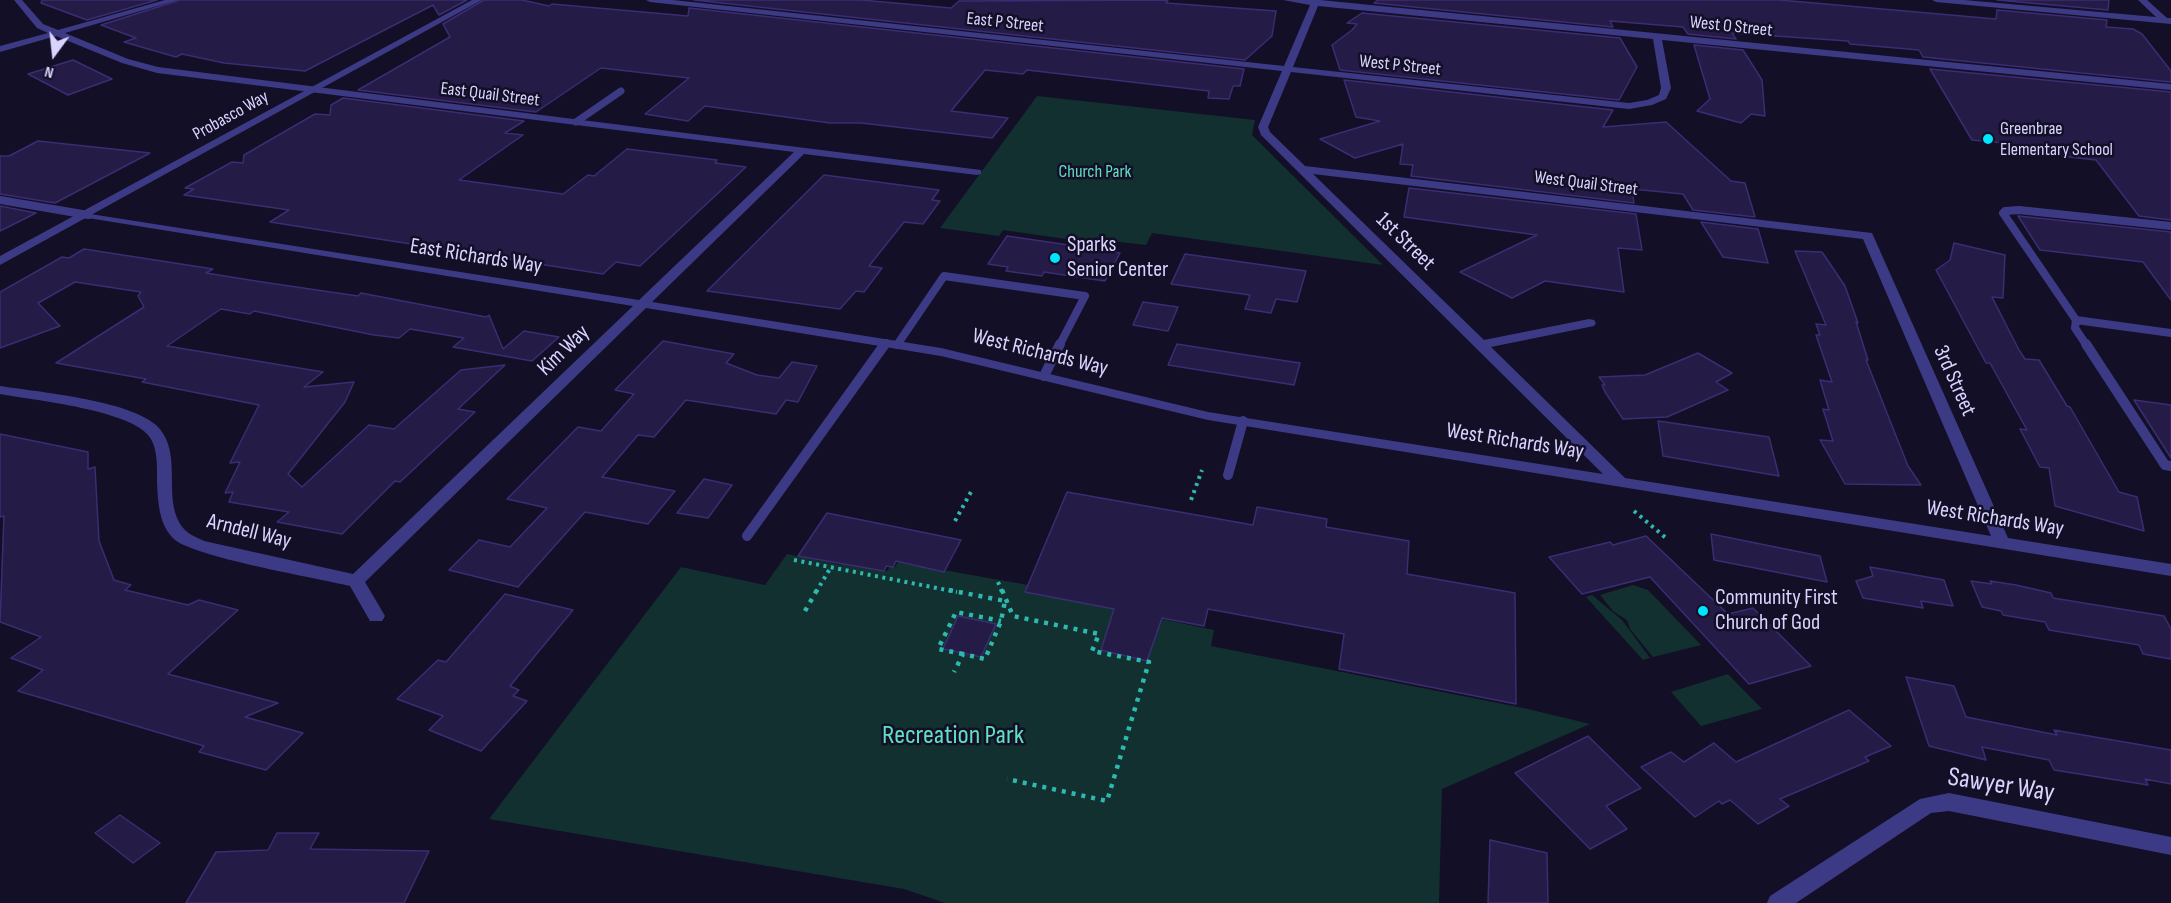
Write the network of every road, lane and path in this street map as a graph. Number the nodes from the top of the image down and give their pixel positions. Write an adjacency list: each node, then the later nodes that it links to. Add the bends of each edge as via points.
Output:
1 (18, 0): 11 (street, East Quail Street, via 40,26)
2 (174, 0): 11 (street)
3 (478, 0): 17 (street, Probasco Way)
4 (650, 0): 13 (street, East P Street)
5 (1287, 0): 8 (street, West O Street)
6 (1936, 0): 9 (street)
7 (2142, 0): 9 (street)
8 (1316, 1): 12 (street, West O Street); 15 (street, 1st Street)
9 (2167, 20): 10 (street)
10 (2171, 28)
11 (56, 33): 14 (street); 17 (street, East Quail Street, via 157,70)
12 (1657, 36): 15 (street, West P Street, via 1666,88 1663,97 1629,106); 16 (street, West O Street)
13 (1070, 46): 15 (street, West P Street)
14 (0, 49)
15 (1287, 70): 21 (street, 1st Street, via 1263,127)
16 (2171, 87)
17 (313, 90): 19 (street, East Quail Street); 24 (street, Probasco Way)
18 (621, 91): 19 (lane)
19 (576, 122): 20 (street, East Quail Street)
20 (802, 150): 22 (street, East Quail Street); 28 (street, Kim Way)
21 (1301, 169): 26 (street, West Quail Street); 34 (street, 1st Street)
22 (977, 172)
23 (0, 200): 24 (lane)
24 (88, 215): 27 (street, Probasco Way); 28 (street, East Richards Way)
25 (2171, 226): 29 (lane, via 2005,211)
26 (1868, 236): 48 (street, 3rd Street)
27 (0, 261)
28 (642, 305): 32 (street, East Richards Way); 52 (street, Kim Way)
29 (2076, 320): 31 (lane); 38 (lane, via 2075,328 2165,465)
30 (1589, 323): 34 (street)
31 (2171, 333)
32 (857, 338): 33 (street, West Richards Way)
33 (891, 344): 35 (street, West Richards Way); 35 (lane, via 944,276 1085,296); 46 (lane)
34 (1480, 345): 41 (street, 1st Street)
35 (1044, 376): 37 (street, West Richards Way, via 1130,399)
36 (0, 390): 52 (street, Arndell Way, via 114,412 137,419 152,430 160,442 170,519 180,534 200,546)
37 (1243, 421): 40 (lane); 41 (street, West Richards Way)
38 (2171, 466)
39 (1202, 470): 43 (path)
40 (1228, 475)
41 (1619, 481): 48 (street, West Richards Way)
42 (972, 490): 45 (path)
43 (1191, 500)
44 (1634, 511): 47 (path)
45 (955, 521)
46 (747, 536)
47 (1666, 538)
48 (2002, 543): 51 (street, West Richards Way)
49 (794, 560): 50 (path)
50 (831, 567): 54 (path); 55 (path)
51 (2171, 570)
52 (356, 581): 56 (street)
53 (998, 582): 54 (path)
54 (1005, 601): 57 (path); 60 (path, via 1013,616 1099,634 1092,651 1149,662 1107,801)
55 (805, 611)
56 (376, 616)
57 (1001, 621): 58 (path, via 985,659); 58 (path, via 956,612 938,649)
58 (963, 654): 59 (path)
59 (954, 672)
60 (1007, 779)
61 (2171, 846): 62 (street, Sawyer Way, via 1949,802 1927,804)
62 (1778, 903)

